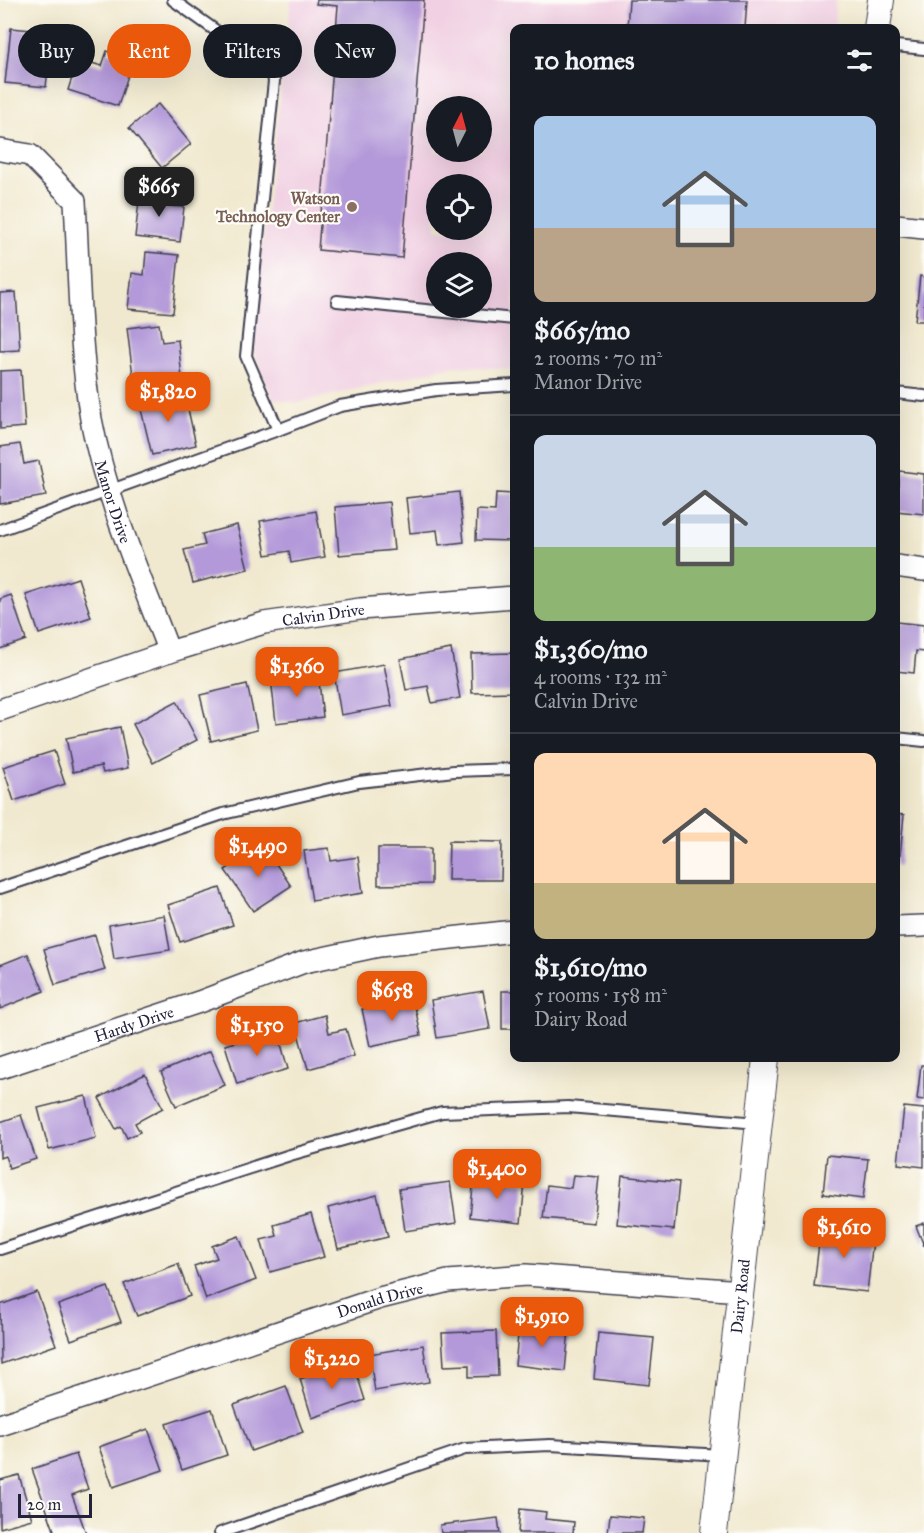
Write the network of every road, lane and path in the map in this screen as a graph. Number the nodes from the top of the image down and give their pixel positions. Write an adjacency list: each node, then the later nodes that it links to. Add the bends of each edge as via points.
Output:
1 (173, 0): 14 (lane, via 271,70 274,81 246,356)
2 (881, 0): 3 (street)
3 (878, 24)
4 (900, 46): 5 (lane)
5 (924, 49)
6 (0, 150): 15 (street, Manor Drive, via 30,155 75,201 83,350 92,420)
7 (900, 225): 8 (street)
8 (924, 228)
9 (337, 301): 10 (lane)
10 (510, 319)
11 (510, 385): 14 (lane, via 436,390 340,406)
12 (900, 393): 13 (lane)
13 (924, 396)
14 (278, 430): 15 (lane)
15 (110, 491): 16 (lane); 20 (street, Manor Drive)
16 (0, 530)
17 (900, 567): 18 (street)
18 (924, 570)
19 (510, 597): 20 (street, Calvin Drive, via 360,609 264,623)
20 (169, 652): 21 (street, Calvin Drive)
21 (0, 710)
22 (900, 738): 23 (lane)
23 (924, 741)
24 (510, 769): 25 (lane, via 359,782 223,814)
25 (0, 888)
26 (924, 926): 27 (street)
27 (900, 927)
28 (510, 932): 30 (street, Hardy Drive, via 379,946 304,962 199,1002)
29 (766, 1062): 31 (street, Dairy Road)
30 (0, 1068)
31 (759, 1123): 32 (lane, via 568,1107 442,1112 290,1155); 33 (street, Dairy Road)
32 (0, 1249)
33 (741, 1291): 34 (street, Donald Drive, via 526,1275 448,1281 380,1298); 35 (street, Dairy Road)
34 (0, 1425)
35 (723, 1455): 36 (lane, via 550,1445 465,1449); 37 (street, Dairy Road)
36 (220, 1533)
37 (714, 1533)

